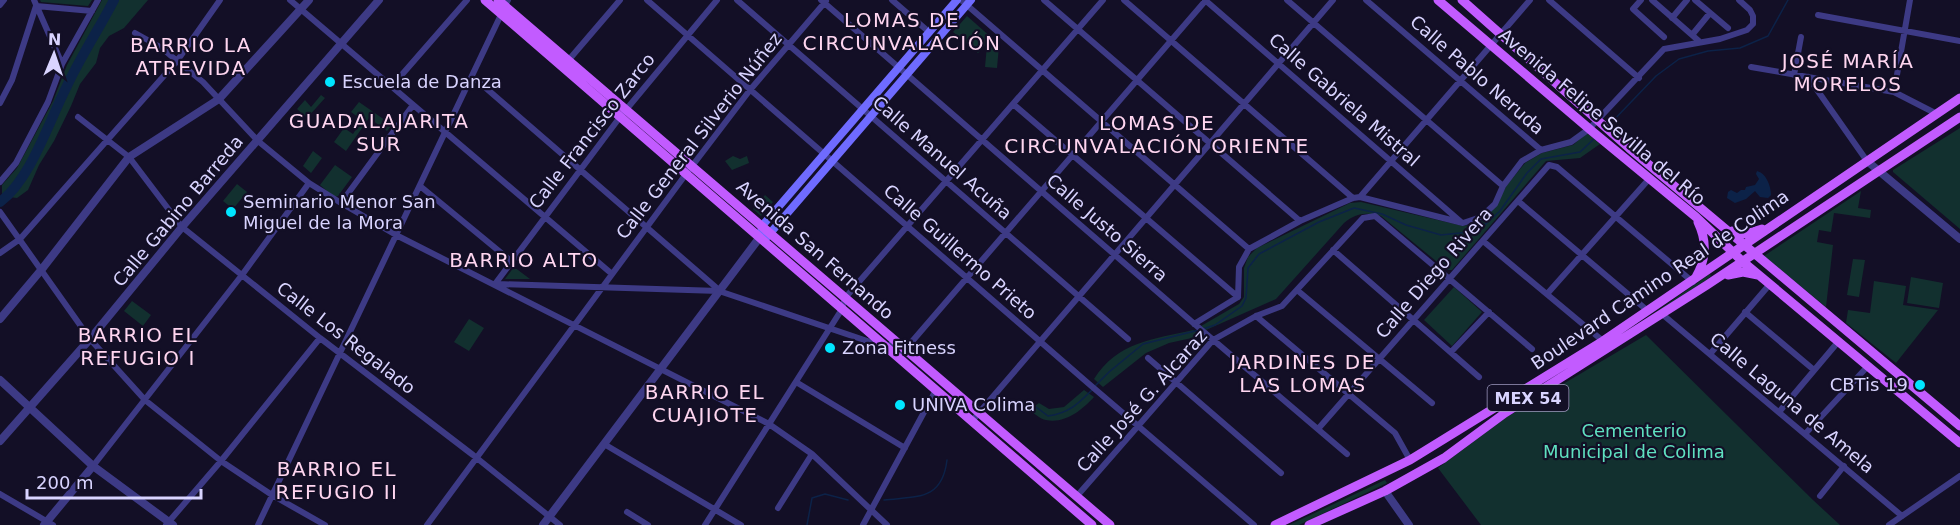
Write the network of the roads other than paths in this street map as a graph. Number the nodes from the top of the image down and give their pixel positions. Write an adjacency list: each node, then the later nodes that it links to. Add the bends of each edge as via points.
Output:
1 (4, 0): 34 (street)
2 (98, 0): 37 (street)
3 (220, 0): 58 (street)
4 (290, 0): 36 (street)
5 (309, 0): 36 (street)
6 (379, 0): 55 (street, Calle Gabino Barreda)
7 (467, 0): 72 (street)
8 (485, 0): 35 (main road, Avenida San Fernando)
9 (620, 0): 59 (street)
10 (647, 0): 48 (street, Calle Guillermo Prieto)
11 (717, 0): 48 (street, Calle Francisco Zarco)
12 (736, 0): 56 (street, Calle Manuel Acuña)
13 (892, 0): 45 (street)
14 (1044, 0): 43 (street)
15 (1103, 0): 43 (street)
16 (1124, 0): 52 (street)
17 (1205, 0): 52 (street); 61 (street, Calle Gabriela Mistral)
18 (1287, 0): 41 (street)
19 (1333, 0): 41 (street)
20 (1366, 0): 71 (street, Calle Pablo Neruda)
21 (1438, 0): 57 (main road, Avenida Felipe Sevilla del Río)
22 (1462, 0): 47 (main road, Avenida Felipe Sevilla del Río)
23 (1530, 0): 47 (street)
24 (1549, 0): 69 (street)
25 (1641, 0): 50 (street, via 1633,9)
26 (1652, 0): 40 (street)
27 (1687, 0): 40 (street)
28 (1695, 0): 38 (street)
29 (1739, 0): 54 (street, via 1754,16 1753,24 1740,34)
30 (1910, 0): 44 (street)
31 (824, 1): 56 (street, Calle General Silverio Núñez); 62 (street, Calle Justo Sierra)
32 (964, 1): 45 (main road); 64 (street); 65 (main road)
33 (35, 3): 37 (street); 60 (street); 77 (street, via 12,80)
34 (0, 5)
35 (503, 5): 59 (main road, Avenida San Fernando); 67 (street)
36 (302, 10): 55 (street); 76 (street)
37 (92, 11): 60 (street)
38 (1710, 13): 42 (street); 49 (street)
39 (1818, 15): 44 (street)
40 (1672, 18): 49 (street)
41 (1313, 23): 61 (street); 87 (street)
42 (1728, 28)
43 (1078, 29): 64 (street); 70 (street)
44 (1905, 30): 53 (street); 74 (street)
45 (929, 32): 62 (main road)
46 (135, 33): 58 (street)
47 (1501, 34): 57 (street); 89 (main road, Avenida Felipe Sevilla del Río)
48 (687, 35): 73 (street, Calle Guillermo Prieto); 82 (street, Calle Francisco Zarco)
49 (1692, 35): 54 (street)
50 (1664, 37)
51 (1801, 37): 66 (street)
52 (1171, 40): 70 (street); 79 (street)
53 (1960, 41)
54 (1700, 42): 69 (street, via 1664,50)
55 (342, 44): 72 (street); 94 (street, Calle Gabino Barreda)
56 (789, 45): 73 (street, Calle General Silverio Núñez); 81 (street, Calle Manuel Acuña)
57 (1491, 46): 71 (street); 90 (main road, Avenida Felipe Sevilla del Río)
58 (177, 61): 76 (street); 92 (street)
59 (565, 63): 82 (main road, Avenida San Fernando)
60 (62, 64): 107 (street, via 48,102 16,163)
61 (1278, 64): 79 (street); 101 (street, Calle Gabriela Mistral)
62 (899, 67): 65 (street, Calle Justo Sierra); 81 (main road)
63 (1751, 67): 66 (street)
64 (1042, 70): 78 (street); 88 (street)
65 (907, 75): 85 (main road); 93 (street, Calle Justo Sierra)
66 (1794, 75): 68 (street)
67 (472, 76): 91 (street); 103 (street)
68 (1808, 77): 74 (street); 102 (street)
69 (1639, 78): 89 (street)
70 (1137, 80): 88 (street); 95 (street)
71 (1460, 81): 87 (street); 96 (street, Calle Pablo Neruda)
72 (392, 87): 80 (street)
73 (750, 90): 97 (street, Calle Guillermo Prieto); 104 (street, Calle General Silverio Núñez)
74 (1894, 93): 83 (street)
75 (1960, 98): 83 (main road, Boulevard Camino Real de Colima / MEX 54)
76 (219, 99): 94 (street); 99 (street)
77 (0, 103)
78 (1013, 104): 93 (street); 98 (street)
79 (1244, 104): 95 (street); 114 (street)
80 (413, 105): 91 (street); 116 (street)
81 (862, 110): 85 (street, Calle Manuel Acuña); 97 (main road)
82 (623, 113): 103 (street, Calle Francisco Zarco); 104 (main road, Avenida San Fernando)
83 (1935, 113): 102 (main road, Boulevard Camino Real de Colima / MEX 54)
84 (78, 117): 92 (street, Calle Los Regalado)
85 (871, 117): 100 (main road); 108 (street, Calle Manuel Acuña)
86 (1960, 117): 105 (main road, Boulevard Camino Real de Colima / MEX 54)
87 (1427, 120): 101 (street); 112 (street)
88 (1101, 121): 98 (street); 110 (street)
89 (1600, 122): 90 (street); 129 (main road, Avenida Felipe Sevilla del Río)
90 (1591, 131): 96 (street, via 1571,142); 106 (main road, Avenida Felipe Sevilla del Río)
91 (446, 132): 111 (street); 118 (street)
92 (107, 140): 99 (street, Calle Los Regalado); 133 (street)
93 (982, 140): 108 (street); 113 (street, Calle Justo Sierra)
94 (258, 141): 109 (street); 127 (street, Calle Gabino Barreda)
95 (1210, 144): 110 (street); 123 (street)
96 (1540, 150): 112 (street, via 1522,161)
97 (824, 154): 100 (street, Calle Guillermo Prieto); 125 (main road)
98 (1072, 155): 113 (street); 122 (street)
99 (129, 158): 127 (street, Calle Los Regalado); 146 (street)
100 (832, 161): 126 (street, Calle Guillermo Prieto); 132 (main road)
101 (1391, 161): 114 (street); 124 (street, Calle Gabriela Mistral)
102 (1867, 161): 105 (street); 121 (main road, Boulevard Camino Real de Colima / MEX 54)
103 (579, 169): 118 (street, Calle Francisco Zarco); 128 (street)
104 (689, 170): 125 (main road, Avenida San Fernando); 128 (street, Calle General Silverio Núñez); 132 (main road, Avenida San Fernando)
105 (1878, 170): 134 (street); 141 (main road, Boulevard Camino Real de Colima / MEX 54)
106 (1649, 179): 119 (street); 120 (main road, Avenida Felipe Sevilla del Río)
107 (0, 182)
108 (946, 182): 126 (street); 130 (street, Calle Manuel Acuña)
109 (309, 183): 116 (street); 147 (street)
110 (1174, 185): 122 (street); 137 (street)
111 (420, 186): 131 (street); 144 (street)
112 (1503, 186): 124 (street, via 1494,204 1481,217)
113 (1041, 191): 130 (street); 142 (street, Calle Justo Sierra)
114 (1356, 197): 123 (street); 124 (street)
115 (1518, 201): 119 (street, Calle Diego Rivera, via 1550,165); 135 (street, Calle Diego Rivera); 143 (street)
116 (341, 203): 131 (street)
117 (1, 214): 133 (street)
118 (544, 216): 144 (street, Calle Francisco Zarco); 148 (street)
119 (1616, 216): 143 (street); 152 (street)
120 (1696, 217): 140 (main road, Avenida Felipe Sevilla del Río); 152 (main road, via 1705,245 1702,266)
121 (1785, 217): 129 (main road, via 1754,233); 136 (main road, Boulevard Camino Real de Colima / MEX 54)
122 (1146, 218): 142 (street); 161 (street)
123 (1300, 221): 137 (street)
124 (1463, 223)
125 (762, 226): 132 (main road, Avenida San Fernando)
126 (907, 226): 150 (street, Calle Guillermo Prieto); 162 (street)
127 (182, 227): 147 (street, Calle Los Regalado); 178 (street, Calle Gabino Barreda)
128 (646, 228): 148 (street, Calle General Silverio Núñez); 158 (street)
129 (1728, 230): 136 (main road, Avenida Felipe Sevilla del Río)
130 (1005, 233): 150 (street); 160 (street, Calle Manuel Acuña)
131 (396, 235): 153 (street); 188 (street)
132 (764, 237): 158 (street); 162 (main road, Avenida San Fernando); 163 (main road, Avenida San Fernando)
133 (20, 239): 139 (street); 146 (street)
134 (1960, 239)
135 (1483, 241): 151 (street, Calle Diego Rivera); 159 (street)
136 (1744, 245): 140 (main road, Boulevard Camino Real de Colima / MEX 54); 141 (main road, Avenida Felipe Sevilla del Río)
137 (1249, 249): 161 (street, via 1239,267)
138 (1333, 250): 151 (street, Calle José G. Alcaraz, via 1363,218 1375,216); 157 (street, Calle José G. Alcaraz); 170 (street)
139 (0, 253)
140 (1733, 253): 145 (main road, Avenida Felipe Sevilla del Río); 152 (main road, Boulevard Camino Real de Colima / MEX 54)
141 (1753, 254): 145 (main road, Boulevard Camino Real de Colima / MEX 54); 171 (main road, Avenida Felipe Sevilla del Río)
142 (1114, 255): 160 (street); 173 (street, Calle Justo Sierra)
143 (1581, 255): 159 (street); 164 (street)
144 (511, 261): 153 (street, Calle Francisco Zarco)
145 (1742, 261): 149 (main road, Avenida Felipe Sevilla del Río); 154 (main road, Boulevard Camino Real de Colima / MEX 54)
146 (42, 269): 169 (street); 178 (street)
147 (242, 274): 176 (street, Calle Los Regalado); 204 (street)
148 (612, 274): 156 (street, Calle General Silverio Núñez)
149 (1760, 276): 154 (main road, via 1733,273); 155 (main road, Avenida Felipe Sevilla del Río)
150 (967, 278): 182 (street, Calle Guillermo Prieto); 185 (street)
151 (1449, 279): 165 (street); 170 (street, Calle Diego Rivera)
152 (1694, 281): 164 (main road, Boulevard Camino Real de Colima / MEX 54)
153 (495, 284): 156 (street); 172 (street)
154 (1709, 284): 167 (main road, Boulevard Camino Real de Colima / MEX 54)
155 (1770, 284): 166 (street); 175 (main road, Avenida Felipe Sevilla del Río)
156 (603, 287): 158 (street); 172 (street, Calle General Silverio Núñez)
157 (1297, 290): 168 (street, Calle José G. Alcaraz, via 1282,306); 192 (street)
158 (719, 291): 174 (street); 194 (street)
159 (1547, 294): 181 (street)
160 (1078, 297): 179 (street, Calle Manuel Acuña); 182 (street)
161 (1238, 297): 173 (street)
162 (845, 298): 163 (street); 180 (main road, Avenida San Fernando)
163 (842, 309): 174 (street); 184 (main road, Avenida San Fernando)
164 (1648, 311): 181 (main road, Boulevard Camino Real de Colima / MEX 54)
165 (1489, 312): 186 (street); 187 (street)
166 (1745, 312): 189 (street); 195 (street)
167 (1662, 314): 189 (street, Calle Laguna de Amela); 223 (main road, Boulevard Camino Real de Colima / MEX 54, via 1505,413)
168 (1256, 316): 177 (street, Calle José G. Alcaraz); 202 (street)
169 (0, 319)
170 (1414, 320): 187 (street); 192 (street, Calle Diego Rivera)
171 (1838, 324): 175 (main road); 200 (main road, Avenida Felipe Sevilla del Río)
172 (574, 325): 194 (street); 224 (street, Calle General Silverio Núñez)
173 (1196, 325): 177 (street, Calle Justo Sierra)
174 (829, 329): 184 (street); 198 (street)
175 (1830, 334): 183 (main road, Avenida Felipe Sevilla del Río)
176 (320, 338): 188 (street, Calle Los Regalado); 226 (street)
177 (1211, 338): 199 (street, Calle José G. Alcaraz); 213 (street, Calle Justo Sierra)
178 (90, 339): 204 (street); 206 (street, Calle Gabino Barreda)
179 (1128, 339)
180 (894, 340): 184 (street); 185 (main road, Avenida San Fernando)
181 (1604, 341): 218 (main road, Boulevard Camino Real de Colima / MEX 54)
182 (1040, 342): 207 (street); 211 (street, Calle Guillermo Prieto)
183 (1838, 342): 193 (main road, Avenida Felipe Sevilla del Río); 195 (street)
184 (888, 348): 190 (main road, Avenida San Fernando)
185 (905, 349): 190 (street); 207 (main road, Avenida San Fernando)
186 (1532, 349)
187 (1451, 352): 196 (street)
188 (340, 353): 224 (street, Calle Los Regalado); 236 (street)
189 (1710, 354): 208 (street, Calle Laguna de Amela)
190 (898, 357): 201 (main road, Avenida San Fernando)
191 (1148, 358): 199 (street)
192 (1379, 359): 202 (street, Calle Diego Rivera); 205 (street)
193 (1868, 366): 203 (main road, Avenida Felipe Sevilla del Río); 214 (street)
194 (660, 368): 210 (street); 217 (street)
195 (1814, 370): 208 (street)
196 (1479, 377)
197 (0, 380): 206 (street)
198 (796, 382): 210 (street); 219 (street)
199 (1176, 383): 211 (street, Calle José G. Alcaraz); 231 (street)
200 (1914, 388): 203 (main road); 212 (main road, Avenida Felipe Sevilla del Río)
201 (936, 390): 209 (main road, Avenida San Fernando); 219 (street)
202 (1349, 393): 213 (street, Calle Diego Rivera); 225 (street, via 1395,433)
203 (1905, 398): 216 (main road, Avenida Felipe Sevilla del Río)
204 (145, 400): 226 (street); 227 (street)
205 (1432, 403)
206 (29, 407): 215 (street, Calle Gabino Barreda); 227 (street)
207 (979, 412): 209 (street); 230 (main road, Avenida San Fernando)
208 (1779, 412): 214 (street, Calle Laguna de Amela)
209 (972, 421): 233 (main road, Avenida San Fernando)
210 (769, 424): 221 (street); 240 (street)
211 (1138, 426): 237 (street, Calle José G. Alcaraz); 260 (street, Calle Guillermo Prieto)
212 (1960, 426)
213 (1318, 429): 222 (street, Calle Justo Sierra)
214 (1805, 434): 228 (street, Calle Laguna de Amela)
215 (0, 441)
216 (1960, 443)
217 (604, 444): 240 (street); 244 (street)
218 (1438, 444): 220 (main road, Boulevard Camino Real de Colima / MEX 54); 223 (main road, via 1439,452)
219 (905, 448): 241 (street)
220 (1422, 453): 225 (main road, Boulevard Camino Real de Colima / MEX 54); 229 (main road)
221 (812, 454): 239 (street); 241 (street)
222 (1347, 454)
223 (1447, 455): 229 (main road, Boulevard Camino Real de Colima / MEX 54)
224 (476, 458): 244 (street, Calle Los Regalado); 250 (street, Calle General Silverio Núñez)
225 (1410, 460): 261 (main road, Boulevard Camino Real de Colima / MEX 54)
226 (221, 461): 236 (street); 247 (street)
227 (93, 466): 246 (street); 247 (street)
228 (1844, 466): 238 (street); 243 (street, Calle Laguna de Amela)
229 (1427, 467): 234 (main road, Boulevard Camino Real de Colima / MEX 54)
230 (1046, 470): 233 (main road); 237 (main road, Avenida San Fernando)
231 (1281, 473)
232 (1960, 476): 243 (street)
233 (1039, 479): 258 (main road, Avenida San Fernando)
234 (1384, 491): 245 (street); 262 (main road, Boulevard Camino Real de Colima / MEX 54)
235 (0, 494): 246 (street)
236 (272, 495): 248 (street); 249 (street)
237 (1077, 496): 259 (main road, Avenida San Fernando)
238 (1820, 496)
239 (778, 508)
240 (715, 510): 254 (street); 255 (street)
241 (872, 511): 256 (street); 257 (street)
242 (627, 512): 253 (street)
243 (1902, 516): 263 (street)
244 (549, 517): 251 (street); 252 (street, Calle Los Regalado)
245 (1404, 523)
246 (48, 524)
247 (169, 524)
248 (258, 525)
249 (325, 525)
250 (427, 525)
251 (543, 525)
252 (560, 525)
253 (648, 525)
254 (705, 525)
255 (741, 525)
256 (863, 525)
257 (887, 525)
258 (1092, 525)
259 (1110, 525)
260 (1254, 525)
261 (1275, 525)
262 (1309, 525)
263 (1889, 525)

